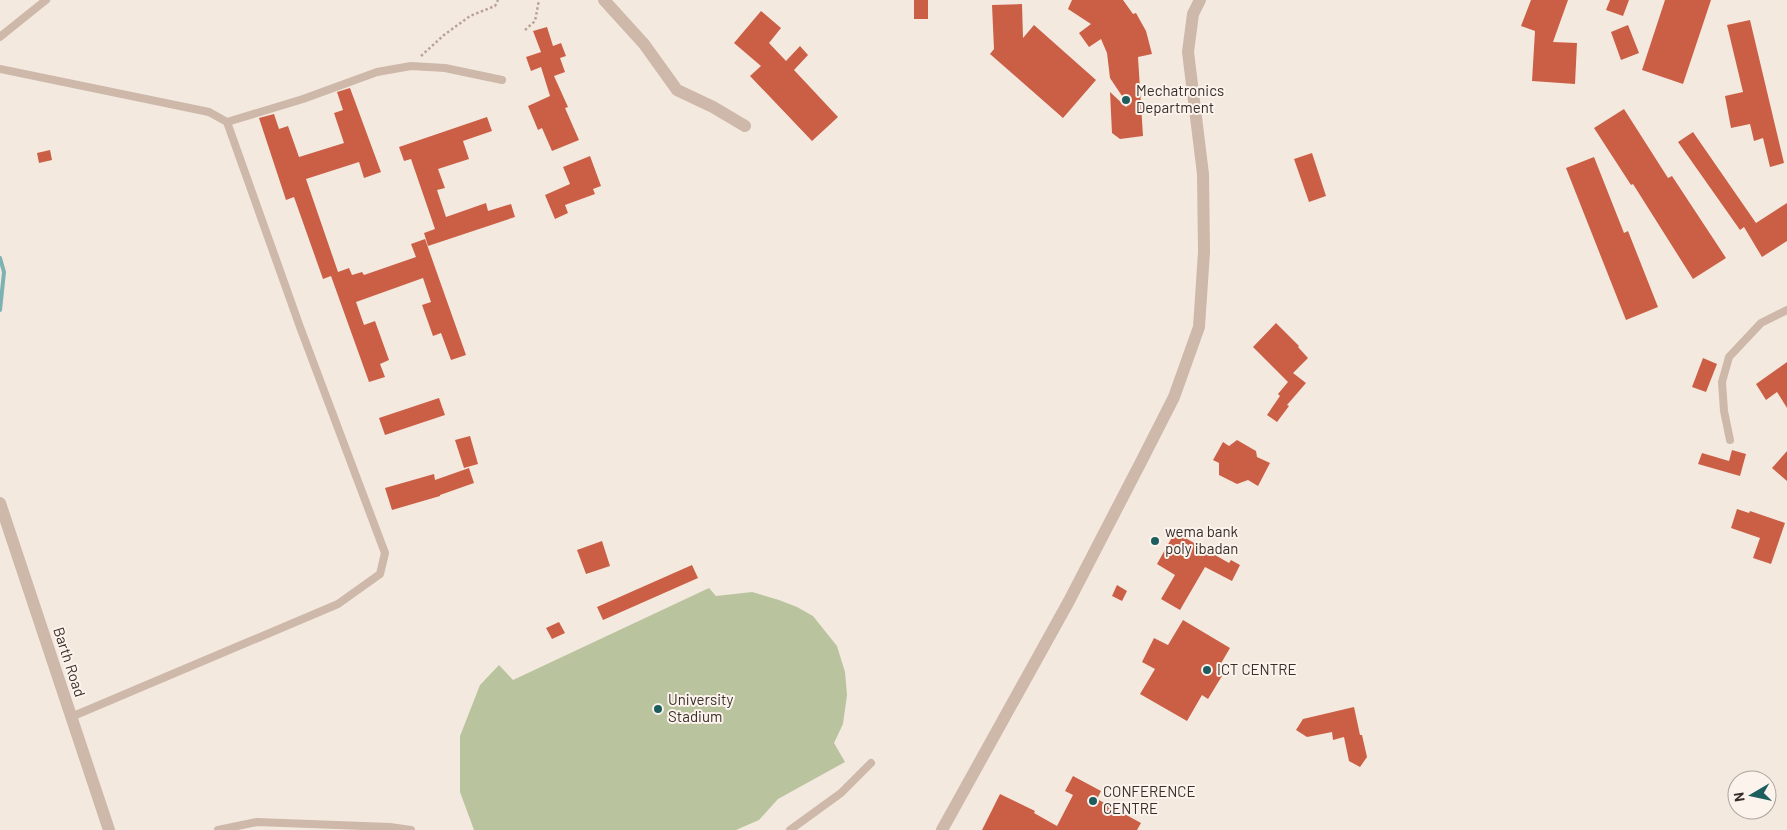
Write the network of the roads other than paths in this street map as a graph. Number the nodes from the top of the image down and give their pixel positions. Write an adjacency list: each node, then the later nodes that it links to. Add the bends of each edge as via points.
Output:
1 (46, 0): 4 (lane)
2 (604, 0): 8 (street, via 644,44 677,90)
3 (1200, 0): 19 (street, via 1193,14 1188,52 1203,174 1204,252 1199,327 1174,397 1148,450 1070,601)
4 (0, 37)
5 (0, 69): 7 (lane, via 209,112)
6 (502, 80): 7 (lane, via 446,68 411,66 376,72)
7 (227, 122): 12 (lane, via 385,553 380,574 338,604)
8 (745, 126)
9 (1787, 310): 10 (lane, via 1761,323 1729,357 1722,382)
10 (1730, 440)
11 (0, 503): 12 (street, Barth Road)
12 (71, 717): 15 (street, Barth Road)
13 (871, 763): 18 (lane, via 841,793)
14 (391, 829): 16 (lane, via 257,822); 17 (lane)
15 (109, 830)
16 (218, 830)
17 (412, 830)
18 (790, 830)
19 (942, 830)

